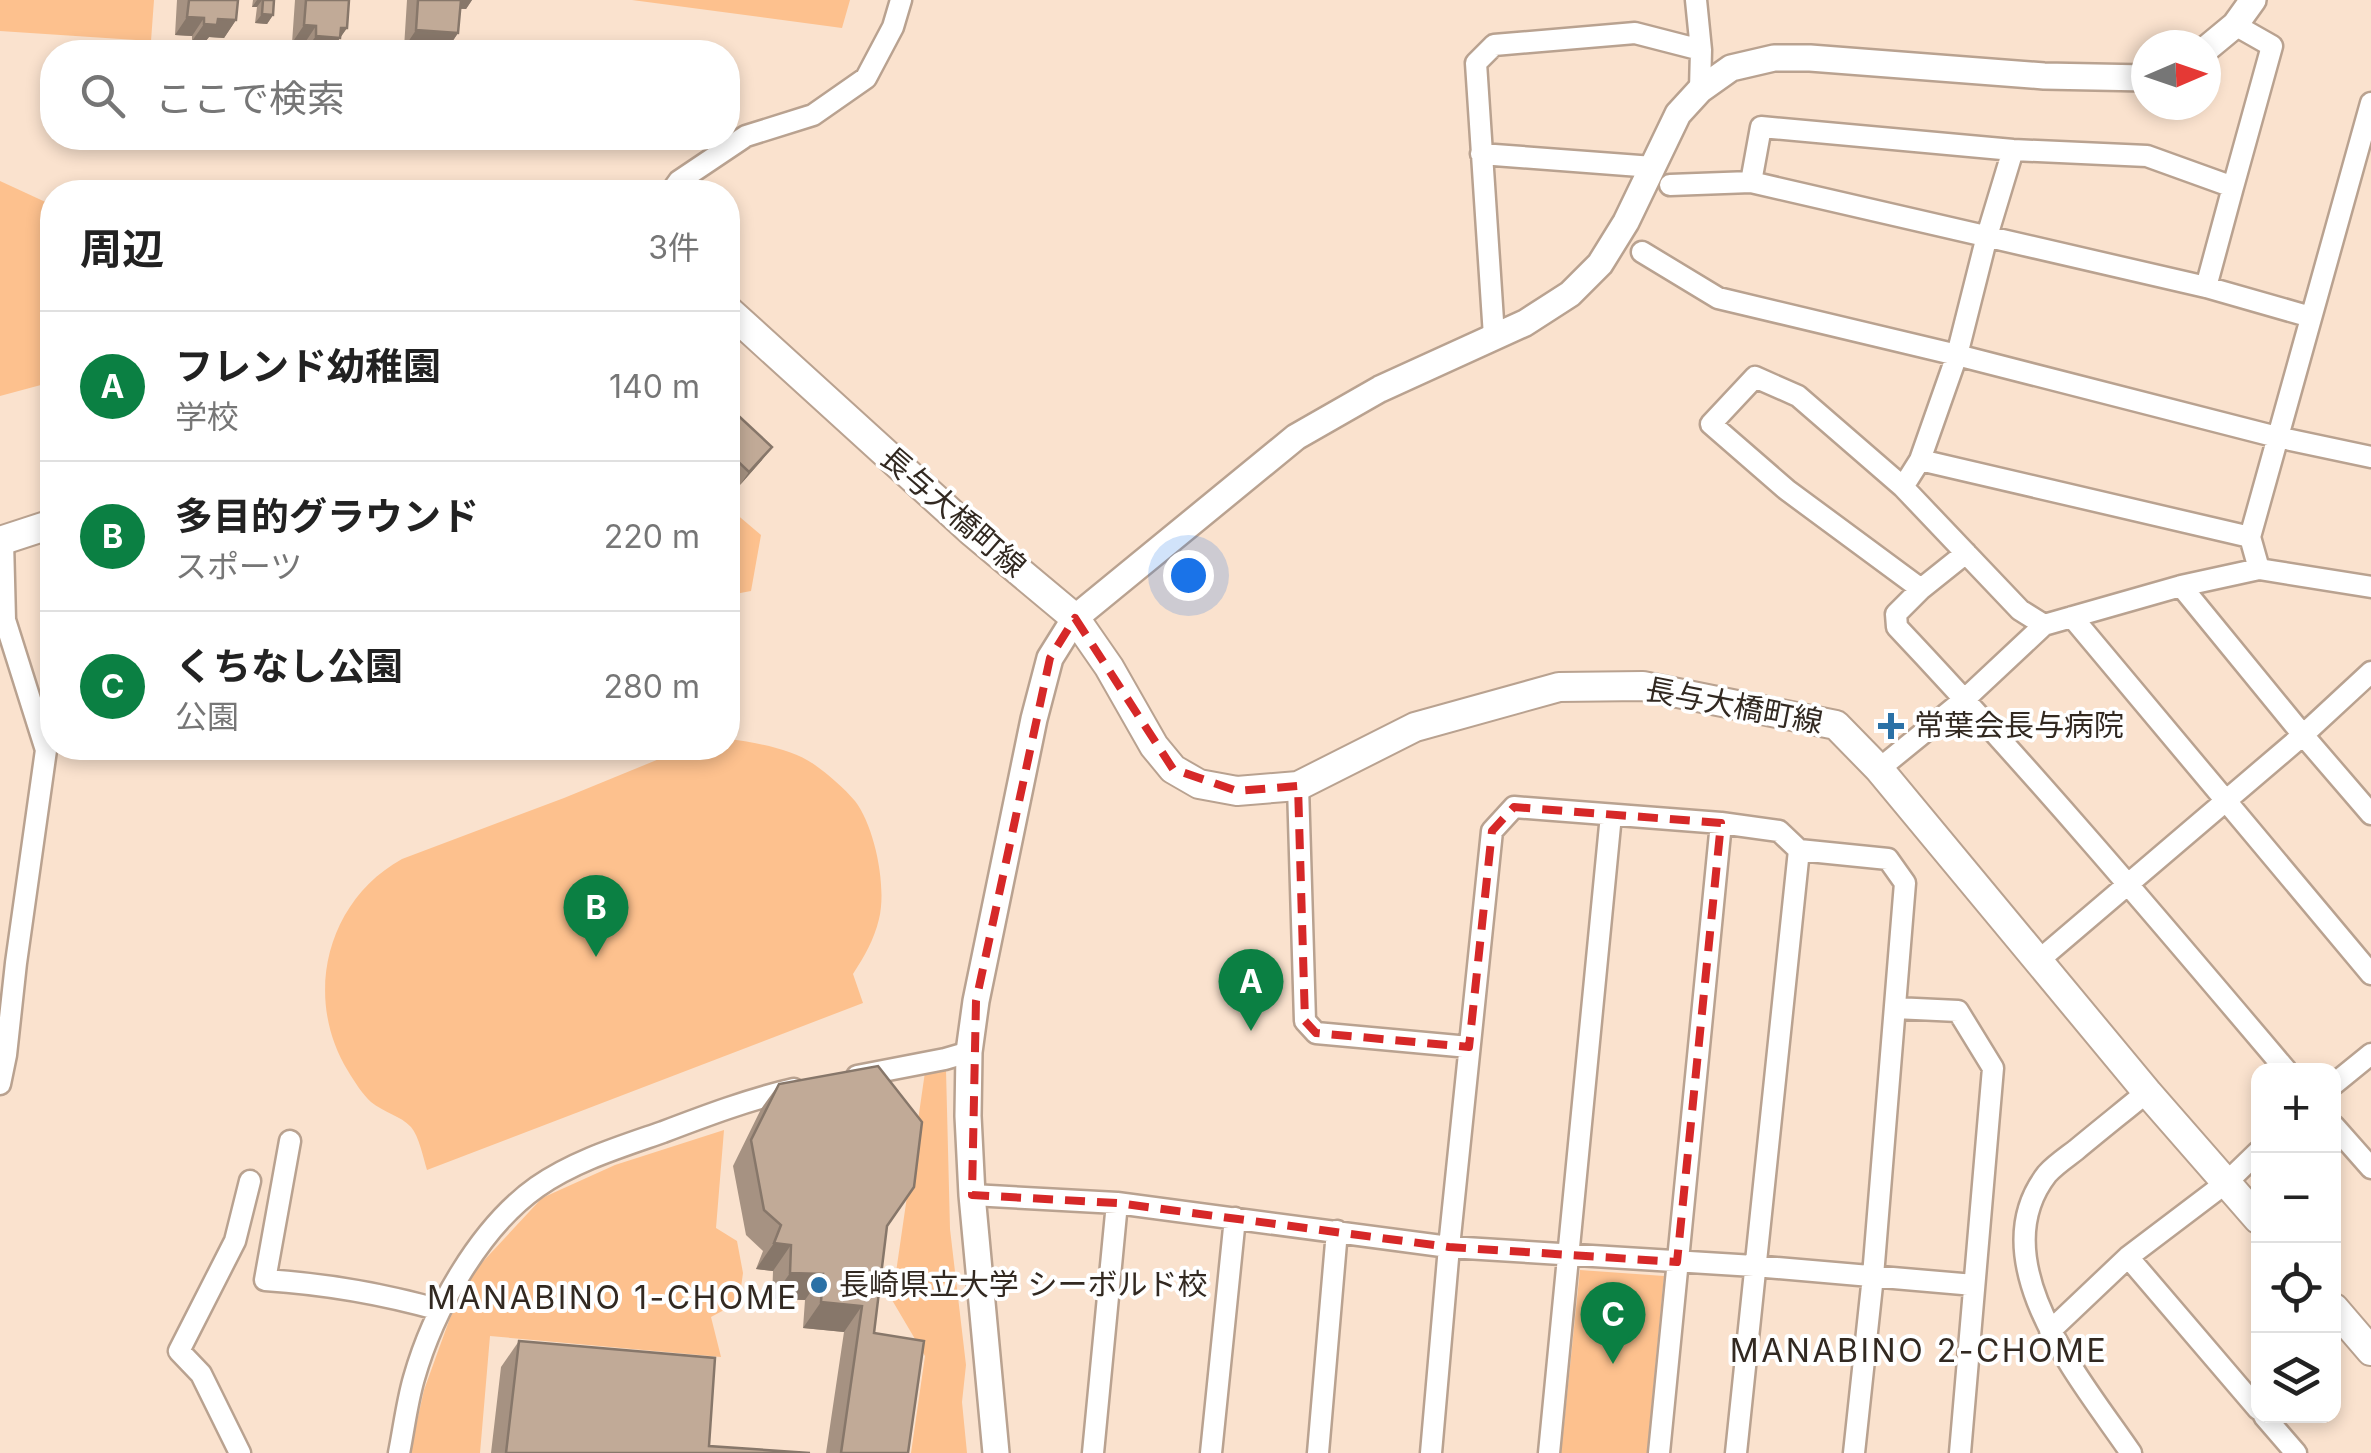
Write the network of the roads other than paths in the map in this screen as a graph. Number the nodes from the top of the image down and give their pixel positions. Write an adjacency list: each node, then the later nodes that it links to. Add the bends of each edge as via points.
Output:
1 (901, 0): 10 (street, via 866,78 813,115)
2 (1696, 0): 6 (street)
3 (2253, 0): 4 (street)
4 (2235, 25): 5 (street); 17 (street, via 2272,46)
5 (2221, 37)
6 (1700, 50): 8 (street); 13 (street, via 1635,33 1494,44 1476,62)
7 (2131, 78): 8 (street, via 1774,58 1731,68)
8 (1700, 90): 14 (street, via 1678,114)
9 (2370, 107): 21 (street)
10 (740, 140)
11 (725, 150): 15 (street)
12 (2013, 150): 16 (street, via 1761,126); 17 (street, via 2146,156); 18 (street)
13 (1482, 154): 14 (street); 23 (street)
14 (1661, 176): 16 (street); 23 (street, via 1600,264 1570,294)
15 (680, 180)
16 (1750, 182): 18 (street)
17 (2234, 187): 20 (street)
18 (1986, 236): 20 (street); 24 (street)
19 (1642, 252): 24 (street, via 1718,298)
20 (2206, 287): 21 (street)
21 (2311, 317): 25 (street)
22 (740, 321): 38 (main road, 長与大橋町線)
23 (1494, 336): 38 (street, via 1296,437)
24 (1957, 354): 25 (street); 27 (street)
25 (2277, 437): 26 (street); 30 (street)
26 (2371, 457)
27 (1920, 460): 28 (street); 30 (street)
28 (1904, 487): 32 (street); 36 (street, via 1798,396 1755,377 1711,424)
29 (40, 528): 31 (main road)
30 (2250, 536): 33 (street)
31 (1, 541): 42 (street, via 5,620)
32 (1966, 554): 36 (street); 39 (street, via 2020,610)
33 (2259, 569): 34 (street); 35 (street)
34 (2181, 586): 37 (street); 43 (street)
35 (2371, 587)
36 (1921, 589): 41 (street, via 1896,614 1897,627)
37 (2072, 617): 39 (street); 47 (street)
38 (1075, 618): 46 (main road, 長与大橋町線, via 1173,770 1237,792); 57 (street, via 1050,658 1038,704)
39 (2044, 625): 41 (street)
40 (2371, 672): 43 (street)
41 (1965, 699): 45 (street); 52 (street)
42 (40, 731)
43 (2303, 735): 47 (street); 48 (street)
44 (45, 760): 61 (street)
45 (1878, 769): 46 (main road, 長与大橋町線, via 1836,725 1643,686 1559,687 1414,727); 53 (main road, 長与大橋町線)
46 (1298, 786): 56 (street, via 1305,1020 1316,1032)
47 (2226, 800): 52 (street); 54 (street)
48 (2371, 814)
49 (1610, 815): 50 (street); 56 (street, via 1514,807 1492,831); 75 (street)
50 (1721, 823): 51 (street, via 1779,831); 77 (street)
51 (1799, 850): 55 (street, via 1888,859 1905,883); 78 (street)
52 (2127, 883): 53 (street); 59 (street)
53 (2038, 961): 62 (main road, 長与大橋町線)
54 (2371, 974)
55 (1895, 1008): 79 (street); 80 (street, via 1958,1011 1992,1068)
56 (1469, 1047): 74 (street)
57 (969, 1052): 69 (street); 81 (street, via 782,1092 595,1156 536,1187 504,1217 464,1265)
58 (2371, 1054): 60 (street)
59 (2280, 1063)
60 (2341, 1078)
61 (0, 1084)
62 (2147, 1092): 68 (main road, 長与大橋町線); 83 (street, via 2048,1173 2033,1200 2024,1228 2027,1273)
63 (2341, 1134): 66 (street)
64 (290, 1141): 81 (street, via 264,1280 384,1294)
65 (2257, 1153): 68 (street)
66 (2371, 1168)
67 (250, 1181): 87 (street, via 234,1241 179,1351 201,1374)
68 (2228, 1182): 71 (main road, 長与大橋町線); 76 (street)
69 (972, 1195): 70 (street); 89 (street)
70 (1117, 1203): 72 (street); 90 (street)
71 (2251, 1210)
72 (1235, 1218): 73 (street); 91 (street)
73 (1337, 1231): 74 (street); 92 (street)
74 (1449, 1247): 75 (street); 93 (street)
75 (1567, 1255): 77 (street); 94 (street)
76 (2128, 1257): 83 (street); 85 (street)
77 (1677, 1262): 78 (street); 95 (street)
78 (1754, 1266): 79 (street); 96 (street)
79 (1873, 1276): 80 (street); 97 (street)
80 (1974, 1285): 98 (street)
81 (440, 1310): 88 (street, via 414,1378)
82 (2341, 1316): 84 (main road)
83 (2050, 1331): 99 (street)
84 (2371, 1352)
85 (2251, 1401)
86 (2270, 1423): 100 (street)
87 (240, 1453)
88 (399, 1453)
89 (996, 1453)
90 (1093, 1453)
91 (1211, 1453)
92 (1318, 1453)
93 (1431, 1453)
94 (1549, 1453)
95 (1660, 1453)
96 (1736, 1453)
97 (1854, 1453)
98 (1960, 1453)
99 (2131, 1453)
100 (2296, 1453)

